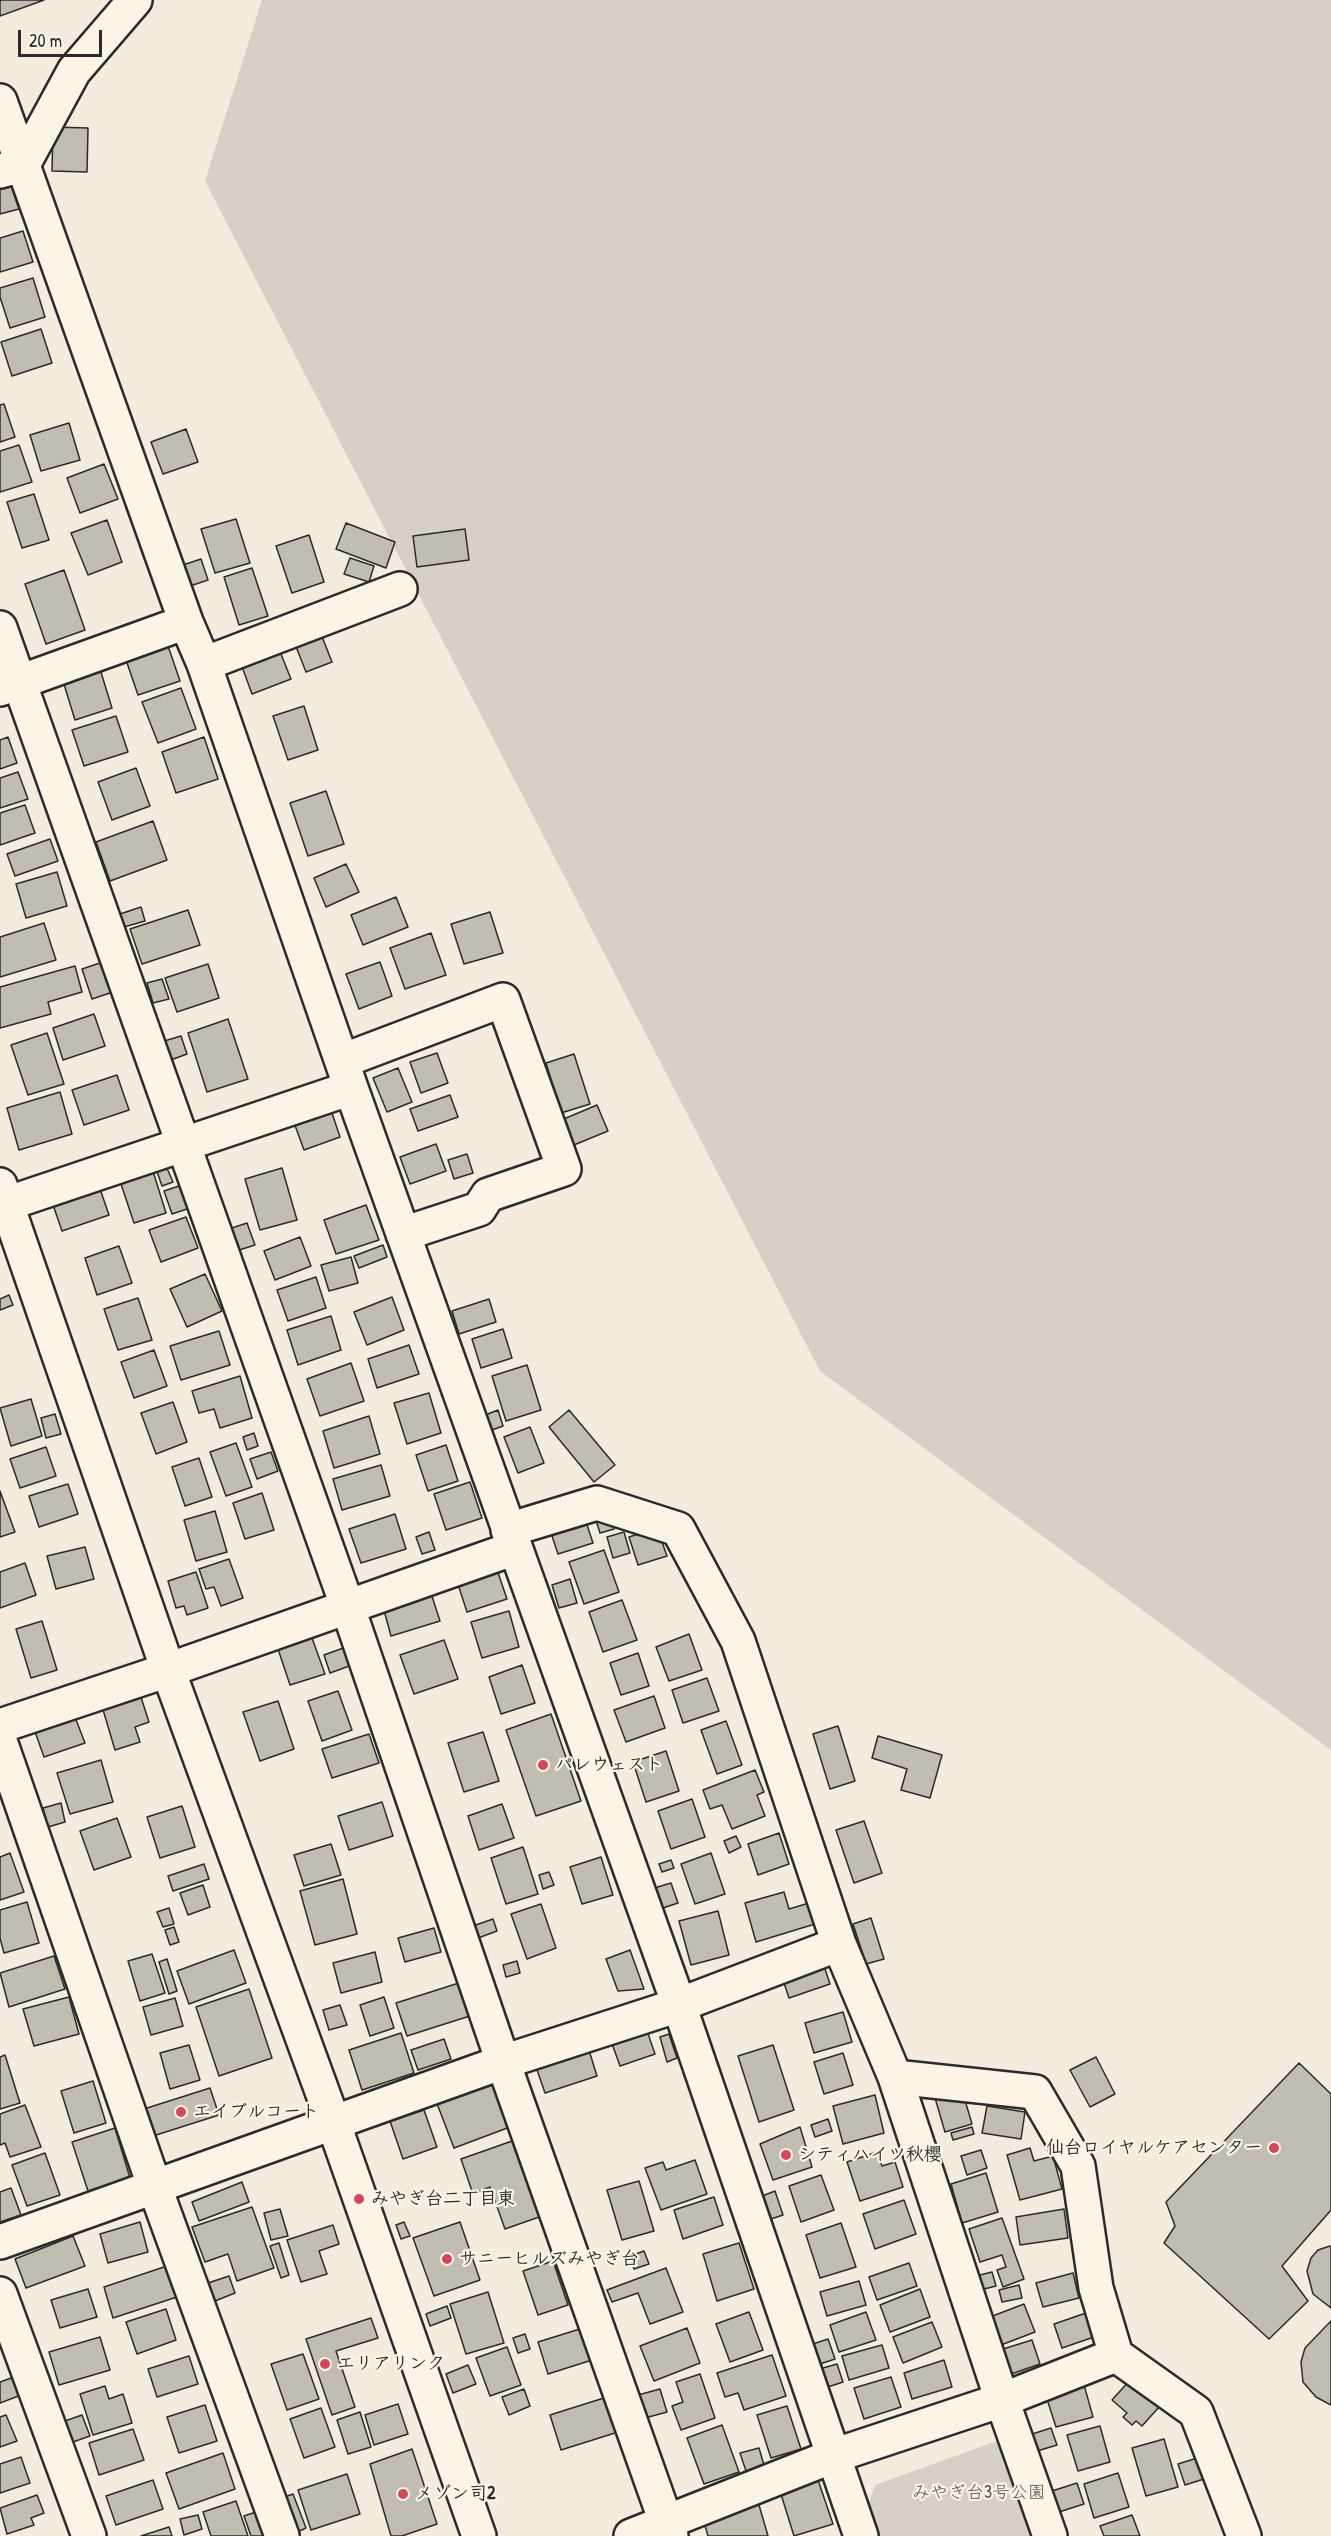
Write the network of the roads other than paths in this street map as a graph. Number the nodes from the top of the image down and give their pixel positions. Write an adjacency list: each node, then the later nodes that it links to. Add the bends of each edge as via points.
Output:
1 (135, 0): 3 (street, via 74,71)
2 (0, 100): 3 (street)
3 (12, 168): 5 (street)
4 (400, 589): 7 (street)
5 (186, 622): 7 (street); 8 (street)
6 (0, 628): 8 (street)
7 (204, 664): 9 (street)
8 (10, 686): 10 (street)
9 (346, 1075): 10 (street); 12 (street); 12 (street, via 503,1000 564,1169 488,1195 479,1209)
10 (183, 1145): 11 (street); 14 (street)
11 (2, 1199): 15 (street)
12 (403, 1234): 13 (street)
13 (512, 1539): 14 (street); 18 (street, via 597,1503 678,1529 738,1641); 19 (street)
14 (348, 1608): 15 (street); 20 (street)
15 (168, 1670): 16 (street); 22 (street)
16 (0, 1726)
17 (0, 1741): 23 (street)
18 (839, 1944): 19 (street); 21 (street)
19 (679, 2005): 20 (street); 28 (street)
20 (503, 2062): 22 (street); 29 (street)
21 (896, 2077): 26 (street, via 1035,2092 1078,2166 1096,2289); 27 (street)
22 (333, 2125): 23 (street); 32 (street)
23 (155, 2188): 24 (street); 31 (street)
24 (0, 2242)
25 (0, 2294): 30 (street)
26 (1116, 2355): 27 (street); 36 (street, via 1196,2412)
27 (1002, 2400): 28 (street); 35 (street)
28 (833, 2456): 29 (street); 34 (street)
29 (669, 2529): 33 (street)
30 (89, 2536)
31 (282, 2536)
32 (479, 2536)
33 (631, 2536)
34 (861, 2536)
35 (1050, 2536)
36 (1244, 2536)

